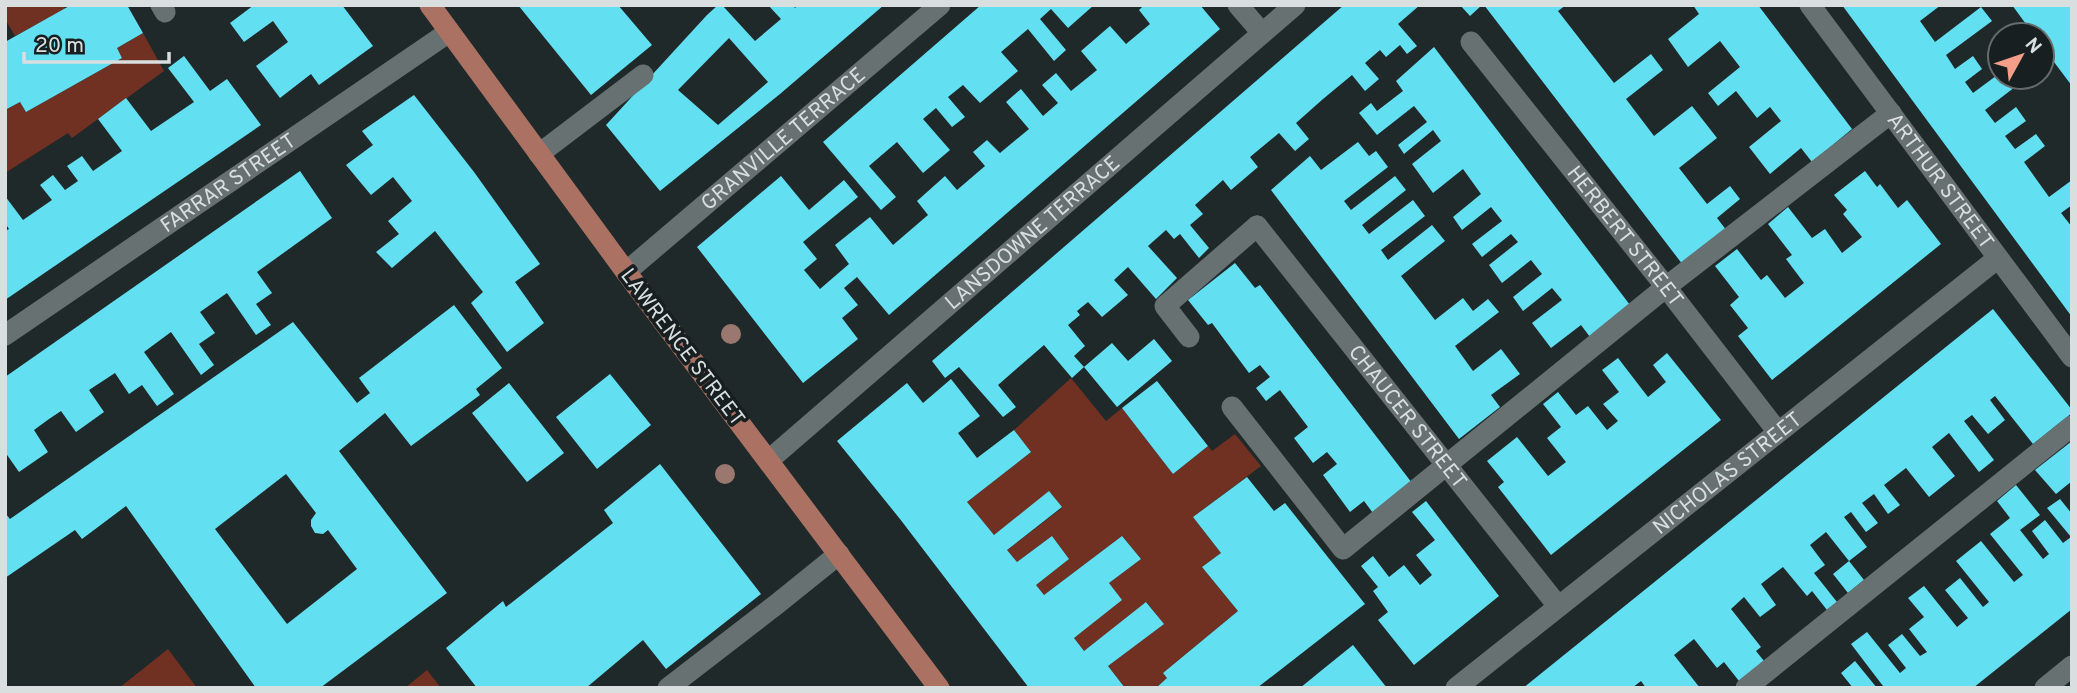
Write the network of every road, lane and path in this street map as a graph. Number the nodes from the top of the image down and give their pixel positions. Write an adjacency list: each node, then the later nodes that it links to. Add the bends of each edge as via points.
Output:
1 (429, 5): 6 (main road, LAWRENCE STREET)
2 (940, 5): 13 (street, GRANVILLE TERRACE)
3 (1238, 5): 7 (street)
4 (1295, 5): 7 (street, LANSDOWNE TERRACE)
5 (1811, 5): 10 (street, ARTHUR STREET)
6 (449, 32): 11 (main road, LAWRENCE STREET); 15 (street, FARRAR STREET)
7 (1262, 33): 21 (street, LANSDOWNE TERRACE)
8 (1471, 42): 14 (street, HERBERT STREET)
9 (643, 75): 11 (street)
10 (1891, 113): 12 (street, ARTHUR STREET); 14 (street)
11 (539, 154): 13 (main road, LAWRENCE STREET)
12 (1998, 258): 17 (street, ARTHUR STREET); 20 (street, NICHOLAS STREET)
13 (626, 272): 21 (main road, LAWRENCE STREET)
14 (1666, 287): 20 (street, HERBERT STREET); 22 (street)
15 (5, 335)
16 (1189, 337): 22 (street, CHAUCER STREET, via 1165,306 1258,226)
17 (2072, 357)
18 (1231, 407): 22 (street, via 1343,549)
19 (2072, 426): 29 (street)
20 (1778, 432): 24 (street, NICHOLAS STREET)
21 (769, 460): 23 (main road, LAWRENCE STREET)
22 (1448, 465): 24 (street, CHAUCER STREET)
23 (839, 554): 26 (street); 27 (main road, LAWRENCE STREET)
24 (1558, 606): 28 (street, NICHOLAS STREET)
25 (2072, 666): 30 (street)
26 (668, 688)
27 (939, 688)
28 (1456, 688)
29 (1746, 688)
30 (2045, 688)

